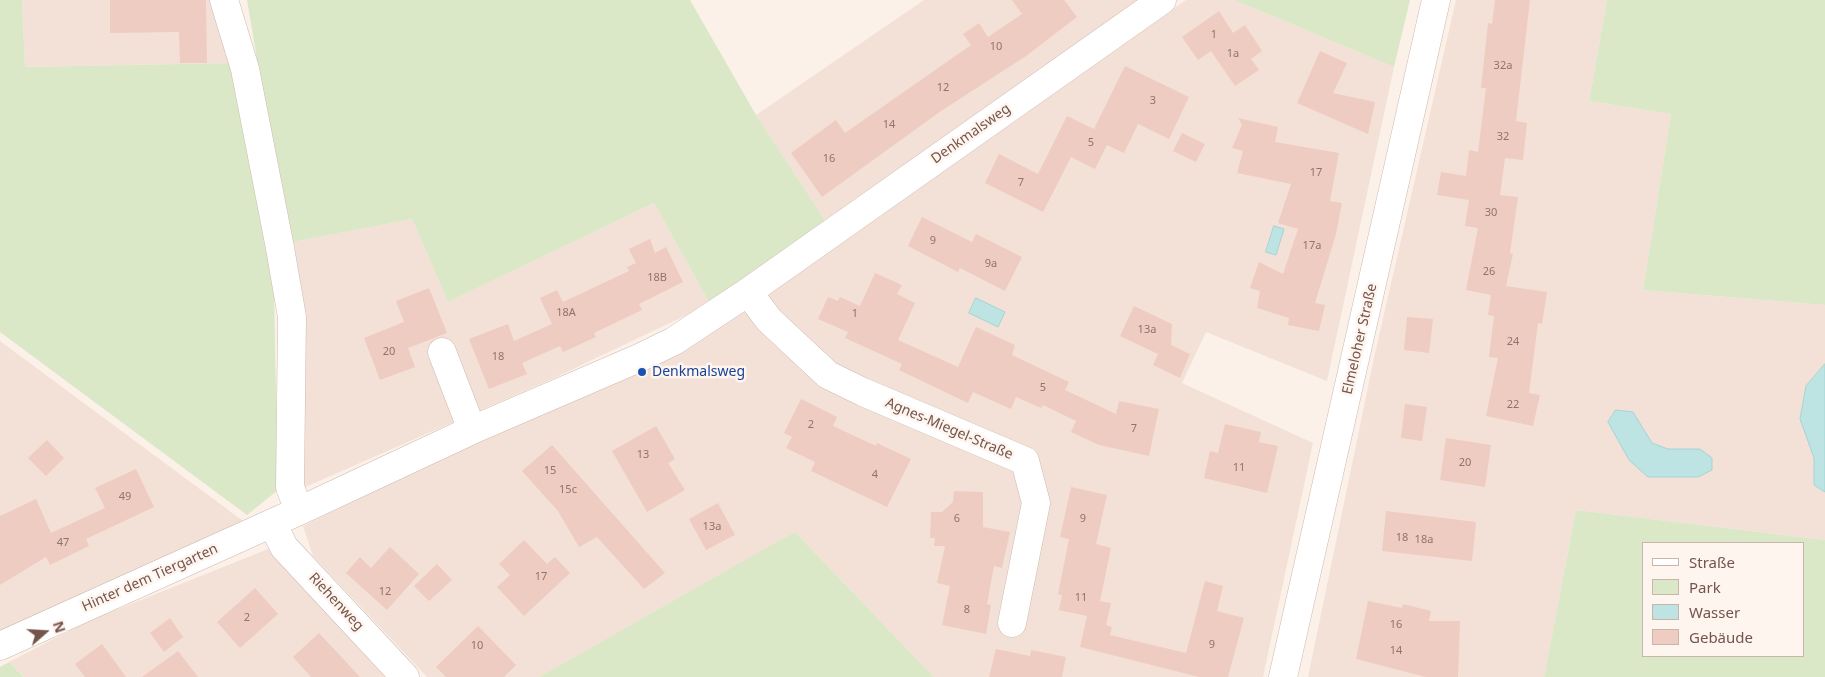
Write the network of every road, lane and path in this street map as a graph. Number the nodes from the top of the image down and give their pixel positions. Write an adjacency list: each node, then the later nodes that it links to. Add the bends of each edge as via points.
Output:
1 (224, 0): 7 (street, via 245,69 292,317 290,487)
2 (1162, 0): 4 (street, Denkmalsweg)
3 (1436, 0): 12 (street, Elmeloher Straße)
4 (748, 292): 6 (street, Denkmalsweg, via 674,340 639,358); 9 (street, Agnes-Miegel-Straße, via 769,320 828,375 1025,462 1036,503)
5 (442, 352): 6 (street)
6 (472, 430): 7 (street, Denkmalsweg)
7 (299, 511): 8 (street, Denkmalsweg)
8 (272, 523): 10 (street, Hinter dem Tiergarten); 11 (street, Riehenweg, via 284,547)
9 (1012, 622)
10 (0, 646)
11 (405, 677)
12 (1283, 677)

